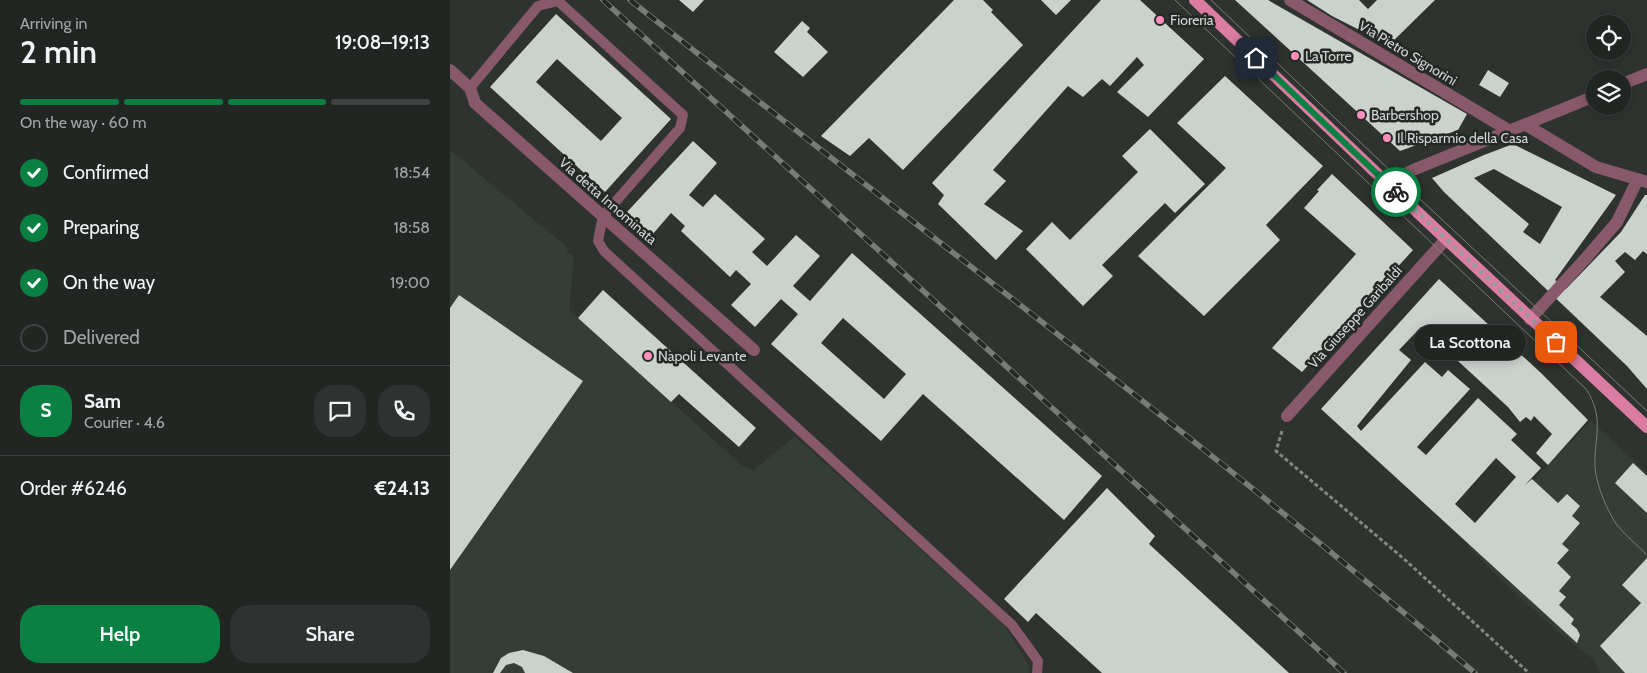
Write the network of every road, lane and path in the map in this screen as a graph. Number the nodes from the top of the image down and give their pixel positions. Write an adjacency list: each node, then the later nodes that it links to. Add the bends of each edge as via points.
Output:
1 (1195, 0): 11 (main road)
2 (1290, 0): 9 (street, Via Pietro Signorini)
3 (450, 70): 6 (street, Via detta Innominata)
4 (1647, 74): 5 (street)
5 (1631, 80)
6 (470, 88): 12 (street, Via detta Innominata, via 475,103); 12 (lane, via 538,6 558,1 683,115 680,128)
7 (1586, 100): 8 (street)
8 (1526, 125): 9 (street); 10 (street, via 1596,167)
9 (1510, 131): 11 (street)
10 (1642, 181): 14 (street, via 1617,222)
11 (1387, 183): 13 (main road)
12 (603, 216): 15 (street, Via detta Innominata); 18 (lane, via 598,241 604,251 1012,624 1038,660)
13 (1446, 239): 14 (main road); 16 (street, Via Giuseppe Garibaldi)
14 (1530, 319): 17 (main road)
15 (754, 350)
16 (1286, 416): 19 (path, via 1276,451 1403,558)
17 (1647, 427)
18 (1037, 673)
19 (1529, 673)

